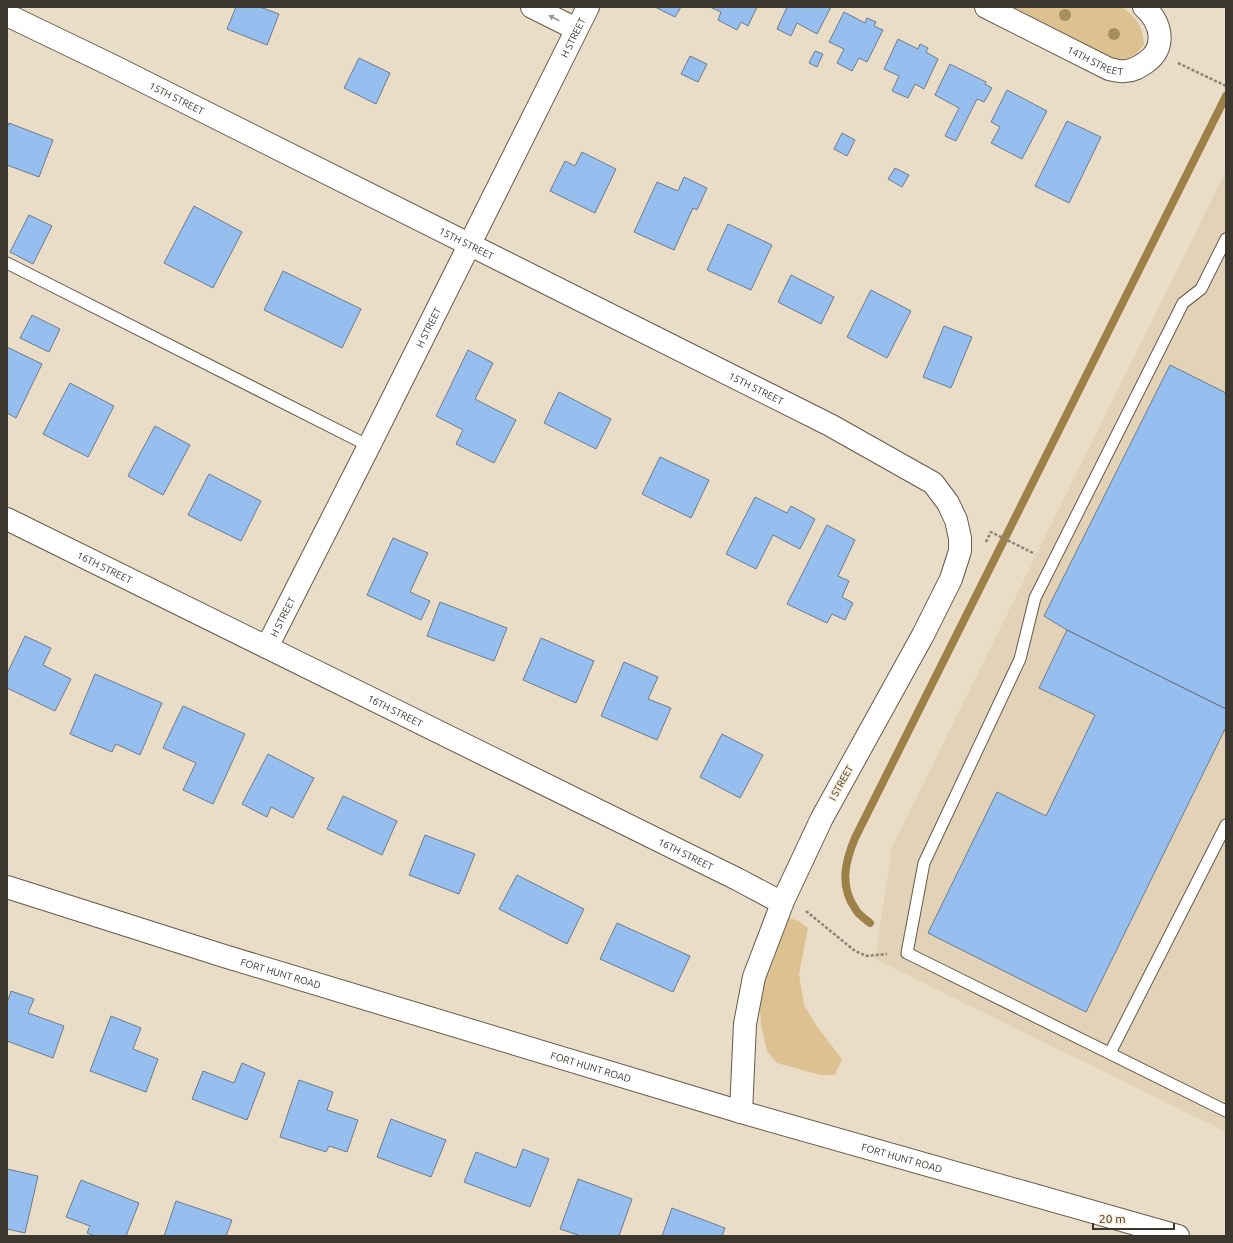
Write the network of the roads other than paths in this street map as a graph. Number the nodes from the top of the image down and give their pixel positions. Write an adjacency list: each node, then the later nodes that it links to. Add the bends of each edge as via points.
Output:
1 (532, 7): 6 (street, one-way to 1)
2 (588, 7): 6 (street, H STREET)
3 (986, 7): 4 (street, 14TH STREET, via 1109,69 1125,71 1138,68 1151,59 1160,41 1158,25 1152,14)
4 (1144, 7)
5 (7, 15): 8 (street, 15TH STREET)
6 (576, 29): 8 (street, H STREET)
7 (1226, 239): 17 (lane, via 1201,289 1183,303 1035,598 1020,659 924,863 906,953)
8 (469, 245): 10 (street, H STREET); 11 (street, 15TH STREET, via 830,425)
9 (7, 263): 10 (lane)
10 (369, 446): 13 (street, H STREET)
11 (923, 478): 16 (street, I STREET, via 933,483 948,503 956,520 960,551 951,578 923,635 822,818)
12 (7, 519): 13 (street, 16TH STREET)
13 (267, 647): 16 (street, 16TH STREET)
14 (1226, 825): 17 (lane)
15 (7, 887): 19 (street, FORT HUNT ROAD, via 224,956)
16 (782, 902): 19 (street, I STREET, via 754,977 745,1024)
17 (1110, 1053): 18 (lane)
18 (1226, 1111)
19 (741, 1112): 20 (street, FORT HUNT ROAD)
20 (1178, 1236)

